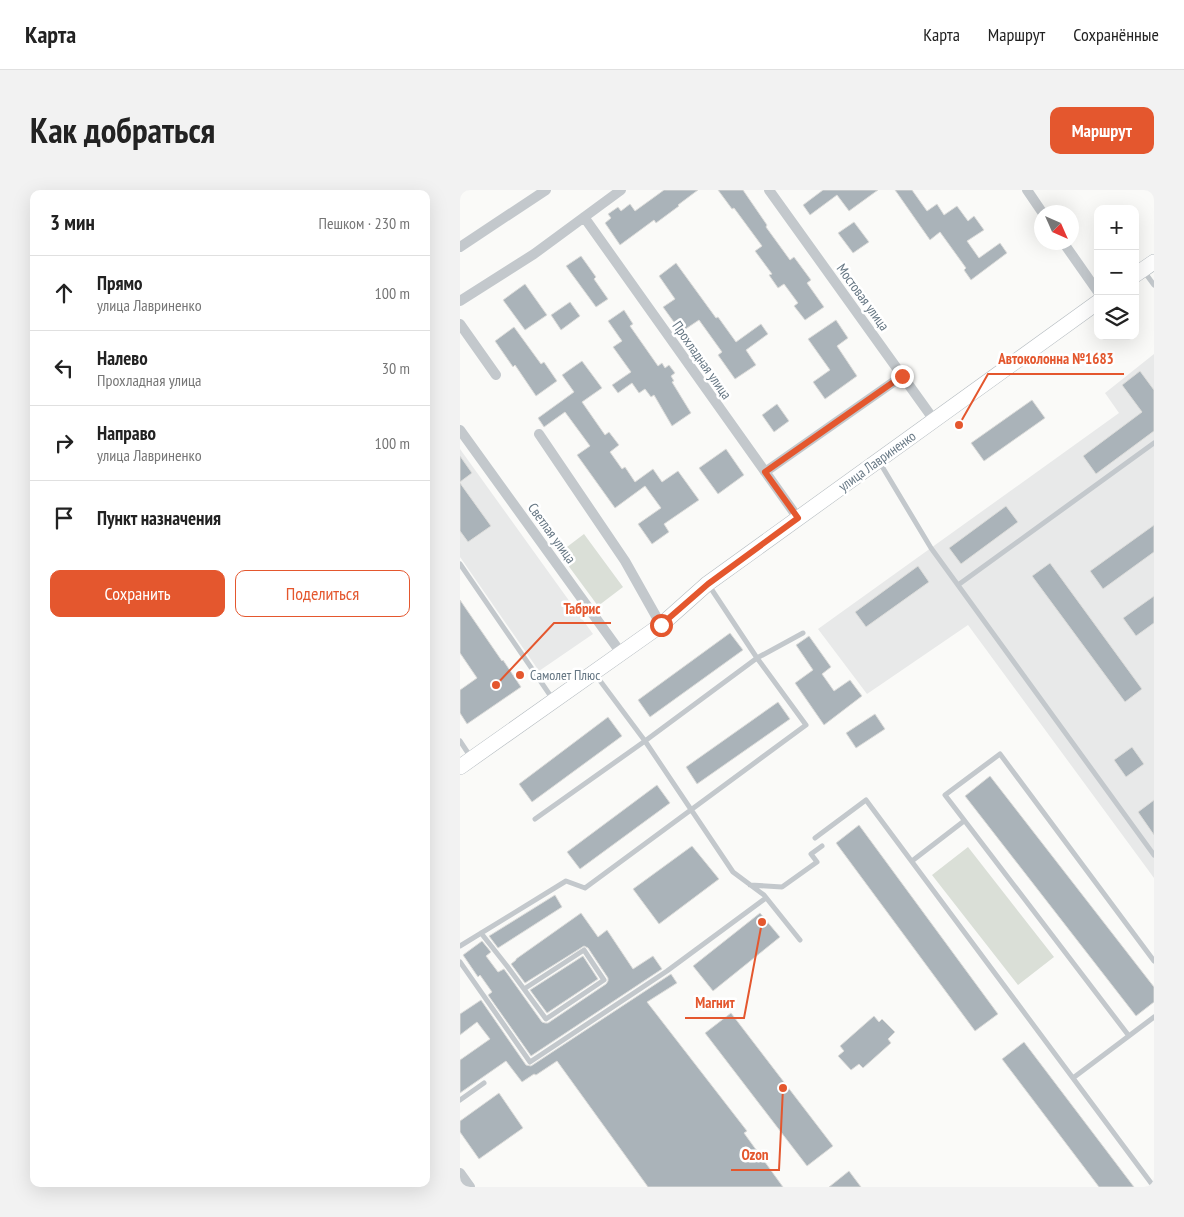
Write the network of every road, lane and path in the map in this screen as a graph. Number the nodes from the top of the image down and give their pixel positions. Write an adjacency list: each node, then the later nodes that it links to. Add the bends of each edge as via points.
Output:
1 (546, 190): 7 (street)
2 (621, 190): 6 (street)
3 (769, 190): 16 (street, Мостовая улица)
4 (1027, 190): 5 (street)
5 (1037, 205)
6 (584, 217): 12 (street, via 534,254); 22 (street, Прохладная улица)
7 (460, 247)
8 (1069, 250): 11 (street)
9 (1144, 269): 10 (lane)
10 (1154, 285)
11 (1094, 286)
12 (460, 301)
13 (1094, 305): 17 (street, улица Лавриненко)
14 (460, 324): 15 (street)
15 (496, 375)
16 (902, 376): 17 (street, Мостовая улица); 22 (street)
17 (934, 420): 21 (street, улица Лавриненко)
18 (460, 430): 29 (street, Светлая улица)
19 (539, 434): 27 (street, via 626,561)
20 (1154, 443): 26 (lane)
21 (878, 460): 23 (street, улица Лавриненко); 26 (lane, via 931,548)
22 (765, 472): 23 (street, Прохладная улица)
23 (798, 518): 25 (street, улица Лавриненко)
24 (460, 564): 32 (lane)
25 (708, 584): 27 (street, улица Лавриненко); 30 (lane)
26 (958, 585): 41 (lane)
27 (661, 625): 29 (street, улица Лавриненко)
28 (803, 633): 30 (lane)
29 (621, 653): 31 (street, улица Лавриненко)
30 (757, 658): 33 (lane); 36 (lane, via 806,725)
31 (594, 672): 32 (street, улица Лавриненко); 33 (lane)
32 (554, 701): 35 (street, улица Лавриненко)
33 (645, 740): 36 (lane); 37 (lane)
34 (460, 741): 35 (lane)
35 (466, 763)
36 (691, 810): 43 (lane, via 733,872); 45 (lane, via 585,888 566,881)
37 (535, 819)
38 (964, 821): 42 (lane); 49 (lane, via 945,795 1000,754); 52 (lane)
39 (816, 838): 42 (lane, via 866,800)
40 (822, 846): 43 (lane, via 811,854 817,862 782,887)
41 (1154, 855)
42 (912, 861): 53 (lane)
43 (750, 885): 44 (lane)
44 (766, 898): 46 (lane); 48 (lane, via 667,972 530,1062)
45 (481, 933): 47 (lane); 50 (lane)
46 (800, 940)
47 (460, 946)
48 (460, 962)
49 (1154, 962)
50 (524, 990): 50 (lane, via 546,1019 604,980 584,950)
51 (1154, 1017): 52 (lane)
52 (1128, 1036): 53 (lane)
53 (1073, 1078): 58 (lane)
54 (484, 1082): 55 (lane)
55 (460, 1100)
56 (460, 1173): 57 (street)
57 (470, 1187)
58 (1154, 1187)

